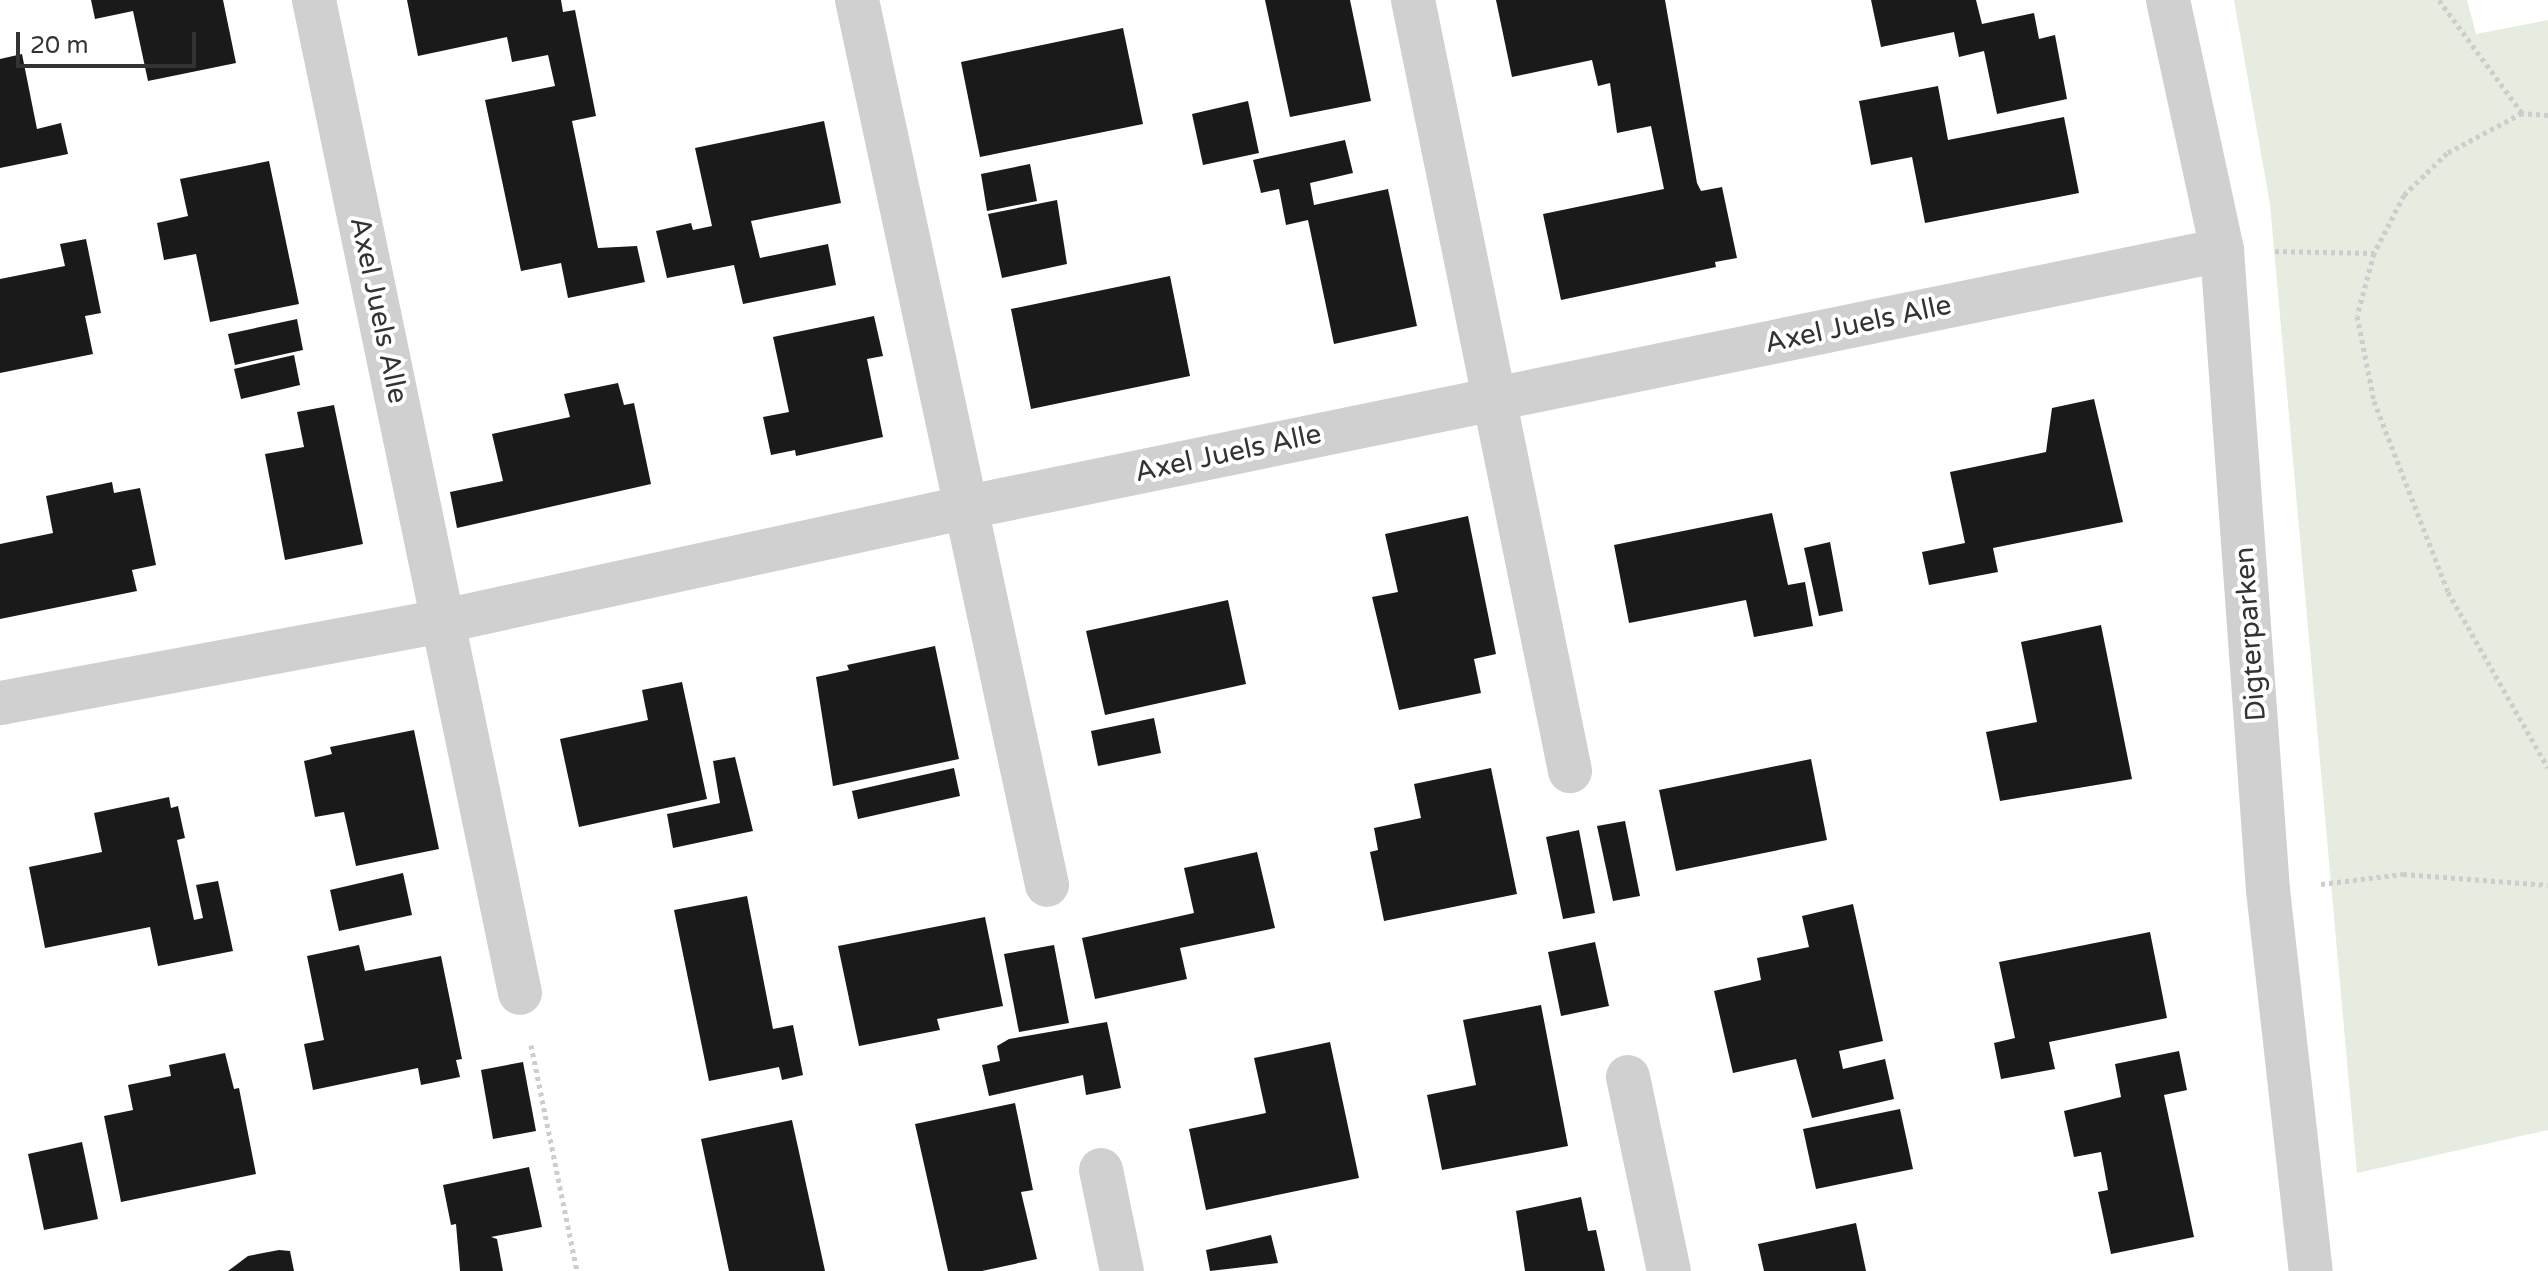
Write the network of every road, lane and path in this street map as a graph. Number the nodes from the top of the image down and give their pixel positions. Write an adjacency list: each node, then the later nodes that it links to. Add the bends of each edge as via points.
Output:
1 (314, 0): 12 (street, Axel Juels Alle)
2 (857, 0): 11 (street)
3 (1413, 0): 10 (street)
4 (2168, 0): 8 (street, Digterparken)
5 (2439, 0): 6 (path)
6 (2522, 113): 7 (path); 9 (path, via 2447,153 2404,195)
7 (2548, 115)
8 (2222, 250): 9 (path); 10 (street, Axel Juels Alle); 18 (street, Digterparken)
9 (2374, 253): 14 (path, via 2357,316 2374,401 2448,592)
10 (1493, 398): 11 (street, Axel Juels Alle); 15 (street)
11 (963, 508): 12 (street, Axel Juels Alle); 16 (street)
12 (444, 621): 13 (street, Axel Juels Alle); 19 (street, Axel Juels Alle)
13 (0, 703)
14 (2548, 768)
15 (1570, 771)
16 (1047, 885)
17 (2548, 885): 18 (path, via 2403,874)
18 (2268, 890): 25 (street, Digterparken)
19 (520, 993): 22 (path)
20 (1628, 1077): 24 (street)
21 (1101, 1170): 23 (street)
22 (577, 1271)
23 (1122, 1271)
24 (1669, 1271)
25 (2311, 1271)

